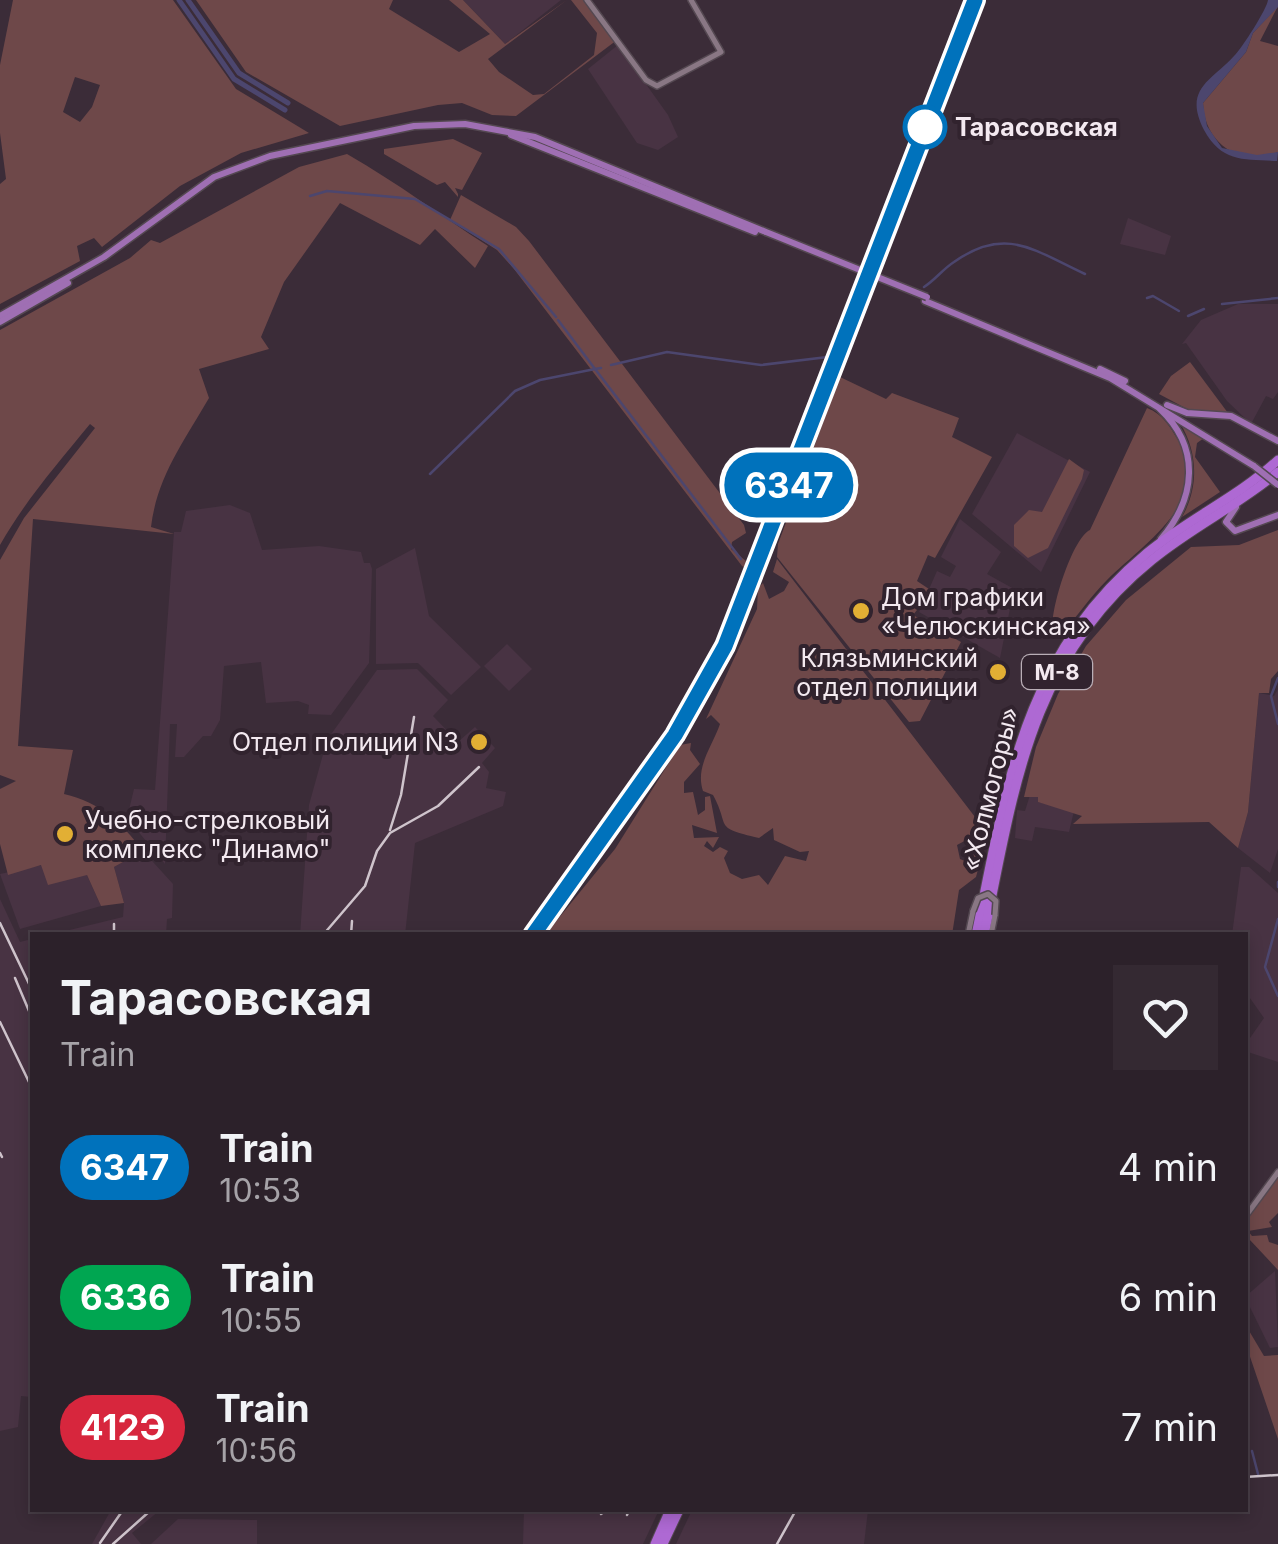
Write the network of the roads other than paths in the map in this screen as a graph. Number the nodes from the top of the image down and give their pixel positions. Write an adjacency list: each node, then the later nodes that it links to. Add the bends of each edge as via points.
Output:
1 (587, 0): 2 (main road, via 652,85 660,85 721,52)
2 (691, 0)
3 (926, 299): 4 (main road, bridge, via 517,134 414,126 238,166); 5 (main road); 6 (main road, via 1083,361)
4 (0, 319)
5 (1148, 398): 8 (main road); 14 (main road, via 1177,427 1190,467 1182,510)
6 (1167, 404): 7 (main road, via 1187,413 1232,416); 8 (main road)
7 (1278, 441)
8 (1222, 444): 11 (main road, bridge)
9 (1278, 460): 14 (highway, «Холмогоры» / М-8)
10 (1278, 472): 12 (highway, «Холмогоры» / М-8)
11 (1278, 485)
12 (1253, 492): 13 (main road, via 1228,515 1229,528); 17 (highway, «Холмогоры» / М-8, via 1138,572 1060,666 1022,755)
13 (1278, 515)
14 (1154, 547): 16 (highway, «Холмогоры» / М-8, via 1088,613 1035,697 1012,764)
15 (972, 932): 18 (main road, bridge, via 978,898 988,894 996,901)
16 (973, 932)
17 (989, 932)
18 (989, 932)
19 (1278, 1172): 20 (main road)
20 (1248, 1213)
21 (669, 1512): 23 (highway)
22 (678, 1512): 24 (highway)
23 (655, 1544)
24 (663, 1544)

